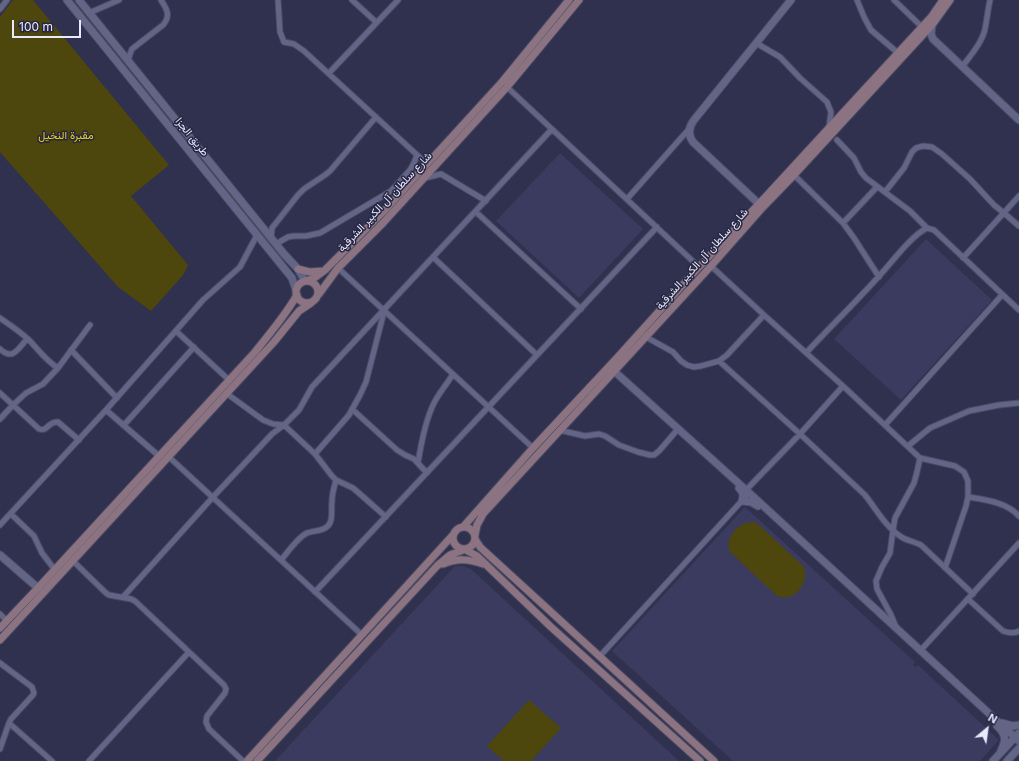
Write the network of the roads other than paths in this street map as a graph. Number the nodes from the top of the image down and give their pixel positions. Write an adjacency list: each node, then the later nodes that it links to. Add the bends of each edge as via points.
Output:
1 (7, 0): 17 (street)
2 (67, 0): 35 (street, طريق الجزا)
3 (79, 0): 18 (street, طريق الجزا)
4 (120, 0): 18 (street)
5 (160, 0): 26 (street, via 167,9 166,22 132,49)
6 (278, 0): 28 (street, via 280,32 284,42 299,47)
7 (352, 0): 19 (street)
8 (398, 0): 19 (street)
9 (569, 0): 40 (main road, شارع سلطان آل الكبير الشرقية, via 502,82)
10 (578, 0): 29 (main road, شارع سلطان آل الكبير الشرقية)
11 (791, 0): 24 (street)
12 (856, 0): 25 (street, via 872,30)
13 (894, 0): 21 (street)
14 (943, 0): 21 (main road, شارع سلطان آل الكبير الشرقية)
15 (950, 0): 20 (main road, شارع سلطان آل الكبير الشرقية)
16 (990, 0): 27 (street, via 983,36)
17 (0, 9)
18 (89, 13): 26 (street, طريق الجزا)
19 (376, 22): 28 (street)
20 (932, 25): 22 (street); 23 (main road, شارع سلطان آل الكبير الشرقية)
21 (922, 27): 25 (main road, شارع سلطان آل الكبير الشرقية)
22 (933, 39): 23 (street); 27 (street)
23 (919, 40): 42 (main road, شارع سلطان آل الكبير الشرقية)
24 (756, 43): 32 (street, via 780,57 827,102 831,112); 34 (street)
25 (898, 53): 32 (main road, شارع سلطان آل الكبير الشرقية)
26 (128, 61): 39 (street, طريق الجزا)
27 (962, 67): 31 (street)
28 (329, 73): 30 (street)
29 (507, 87): 33 (street); 38 (main road, شارع سلطان آل الكبير الشرقية)
30 (376, 117): 37 (street); 56 (street, via 325,175 304,189)
31 (1019, 120)
32 (830, 127): 49 (main road, شارع سلطان آل الكبير الشرقية)
33 (552, 129): 47 (street); 48 (street)
34 (689, 129): 47 (street); 49 (street, via 693,142)
35 (177, 136): 39 (street, via 205,168 209,170); 58 (street, طريق الجزا)
36 (837, 140): 44 (street, via 854,158 866,178)
37 (417, 154): 40 (street); 60 (street, via 410,170 391,191 320,233 288,237)
38 (438, 163): 41 (street); 43 (main road, شارع سلطان آل الكبير الشرقية)
39 (211, 164): 55 (street, طريق الجزا)
40 (427, 164): 67 (main road, شارع سلطان آل الكبير الشرقية)
41 (441, 174): 43 (street); 48 (street)
42 (794, 175): 52 (street); 63 (main road, شارع سلطان آل الكبير الشرقية)
43 (423, 179): 65 (main road, شارع سلطان آل الكبير الشرقية)
44 (877, 187): 45 (street); 52 (street)
45 (885, 192): 51 (street, via 916,148 932,147); 57 (street)
46 (1019, 196): 51 (street)
47 (627, 199): 54 (street)
48 (486, 200): 50 (street)
49 (759, 204): 64 (main road, شارع سلطان آل الكبير الشرقية)
50 (476, 212): 61 (street); 74 (street)
51 (1004, 212): 53 (street); 62 (street)
52 (843, 223): 68 (street)
53 (1019, 226)
54 (656, 227): 64 (street); 74 (street)
55 (263, 228): 56 (street); 59 (street, طريق الجزا)
56 (272, 228): 59 (street)
57 (927, 228): 62 (street, via 934,230); 68 (street, via 913,238)
58 (258, 235): 70 (street, طريق الجزا, via 292,278); 80 (street, via 240,267 203,300)
59 (271, 238): 60 (street, طريق الجزا)
60 (276, 244): 66 (street, طريق الجزا)
61 (434, 258): 76 (street); 87 (street)
62 (963, 258): 72 (street)
63 (711, 266): 77 (street); 81 (main road, شارع سلطان آل الكبير الشرقية)
64 (699, 267): 111 (main road, شارع سلطان آل الكبير الشرقية)
65 (338, 268): 71 (main road, شارع سلطان آل الكبير الشرقية); 76 (street)
66 (298, 269): 67 (main road, via 310,272); 69 (street, طريق الجزا)
67 (325, 270): 69 (main road, شارع سلطان آل الكبير الشرقية, via 313,279)
68 (879, 276): 86 (street)
69 (305, 281): 70 (main road, via 299,284); 71 (main road, via 316,284)
70 (296, 293): 73 (main road, via 302,302); 92 (main road, via 281,320)
71 (319, 294): 73 (main road)
72 (1002, 295): 75 (street); 105 (street)
73 (310, 303): 95 (main road, via 299,311)
74 (581, 309): 87 (street)
75 (1019, 310)
76 (384, 311): 91 (street); 101 (street, via 366,382); 104 (street, via 312,387 299,410)
77 (764, 315): 86 (street); 88 (street)
78 (0, 318): 82 (street)
79 (90, 325): 85 (street)
80 (176, 331): 83 (street); 96 (street)
81 (646, 336): 88 (street, via 673,352 687,365 694,367); 90 (main road, شارع سلطان آل الكبير الشرقية)
82 (27, 339): 84 (street, via 10,355); 89 (street)
83 (194, 347): 92 (street); 103 (street)
84 (0, 349)
85 (71, 350): 89 (street); 96 (street)
86 (806, 353): 93 (street)
87 (537, 355): 99 (street)
88 (719, 361): 108 (street)
89 (58, 368): 98 (street, via 43,384 26,393)
90 (614, 371): 106 (street); 107 (main road, شارع سلطان آل الكبير الشرقية)
91 (453, 374): 99 (street); 116 (street, via 430,410)
92 (229, 380): 113 (main road)
93 (843, 386): 105 (street); 108 (street)
94 (0, 393): 98 (street)
95 (226, 393): 104 (street, via 263,420); 114 (main road)
96 (117, 398): 100 (street)
97 (1019, 404): 110 (street, via 968,411 930,428)
98 (13, 405): 102 (street); 109 (street, via 39,429 45,429 58,422)
99 (489, 407): 111 (street); 117 (street)
100 (106, 410): 103 (street); 109 (street)
101 (352, 410): 112 (street); 116 (street, via 397,450)
102 (0, 419)
103 (124, 425): 113 (street)
104 (284, 425): 112 (street); 121 (street, via 272,434)
105 (885, 425): 110 (street)
106 (678, 429): 107 (street, via 654,455 619,445 600,434 585,436); 118 (street)
107 (559, 430): 132 (main road, شارع سلطان آل الكبير الشرقية, via 483,514 477,525)
108 (800, 434): 120 (street); 130 (street, via 865,495)
109 (79, 440): 124 (street)
110 (908, 446): 115 (street)
111 (533, 448): 129 (main road, شارع سلطان آل الكبير الشرقية)
112 (315, 454): 119 (street)
113 (159, 456): 141 (main road)
114 (169, 457): 121 (street); 137 (main road)
115 (920, 458): 122 (street, via 955,466 964,472 968,481); 130 (street, via 914,484 895,518)
116 (418, 463): 117 (street)
117 (427, 473): 126 (street)
118 (729, 475): 120 (street); 123 (street, via 743,493)
119 (336, 480): 126 (street, via 353,488); 136 (street, via 329,524 322,530 304,535)
120 (748, 492): 123 (street); 127 (street)
121 (213, 497): 136 (street); 145 (street)
122 (968, 497): 125 (street, via 1001,504); 140 (street)
123 (742, 501): 127 (street, via 754,503); 156 (street)
124 (10, 514): 128 (street); 141 (street, via 34,536 42,553)
125 (1019, 516)
126 (386, 517): 143 (street)
127 (775, 517): 150 (street)
128 (0, 525)
129 (463, 527): 131 (main road, via 456,530); 132 (main road, via 470,529)
130 (892, 530): 140 (street, via 921,545); 150 (street, via 890,553 876,581 877,589)
131 (452, 536): 134 (main road, via 456,547); 152 (main road)
132 (475, 537): 134 (main road, via 473,546); 156 (main road, via 480,547)
133 (1019, 543): 144 (street)
134 (465, 550): 138 (main road); 139 (main road, via 450,555)
135 (0, 555): 142 (street)
136 (281, 560): 143 (street)
137 (74, 561): 145 (street, via 106,593); 153 (main road)
138 (486, 564): 139 (main road, via 460,559); 172 (main road, via 551,627)
139 (437, 566): 171 (main road)
140 (945, 568): 144 (street)
141 (55, 570): 142 (main road)
142 (38, 588): 148 (main road)
143 (316, 592): 152 (street)
144 (973, 594): 146 (street)
145 (123, 597): 155 (street, via 135,601)
146 (968, 599): 151 (street, via 1003,631); 154 (street)
147 (0, 614): 148 (street)
148 (7, 621): 149 (main road)
149 (0, 628)
150 (896, 629): 154 (street)
151 (1019, 631)
152 (362, 635): 170 (main road)
153 (0, 640)
154 (920, 651): 158 (street)
155 (189, 652): 168 (street); 169 (street, via 226,689 207,716 206,722 209,729)
156 (600, 656): 173 (main road)
157 (0, 663): 160 (street, via 33,690 33,696)
158 (984, 709): 159 (street); 165 (street, via 1004,734)
159 (999, 722): 161 (street); 162 (street)
160 (9, 723): 164 (street); 167 (street)
161 (1019, 726)
162 (1018, 737): 165 (street)
163 (1019, 748): 175 (street)
164 (0, 749)
165 (1000, 753): 174 (street)
166 (1019, 753): 175 (street)
167 (52, 761)
168 (89, 761)
169 (243, 761)
170 (247, 761)
171 (257, 761)
172 (700, 761)
173 (714, 761)
174 (993, 761)
175 (1009, 761)

